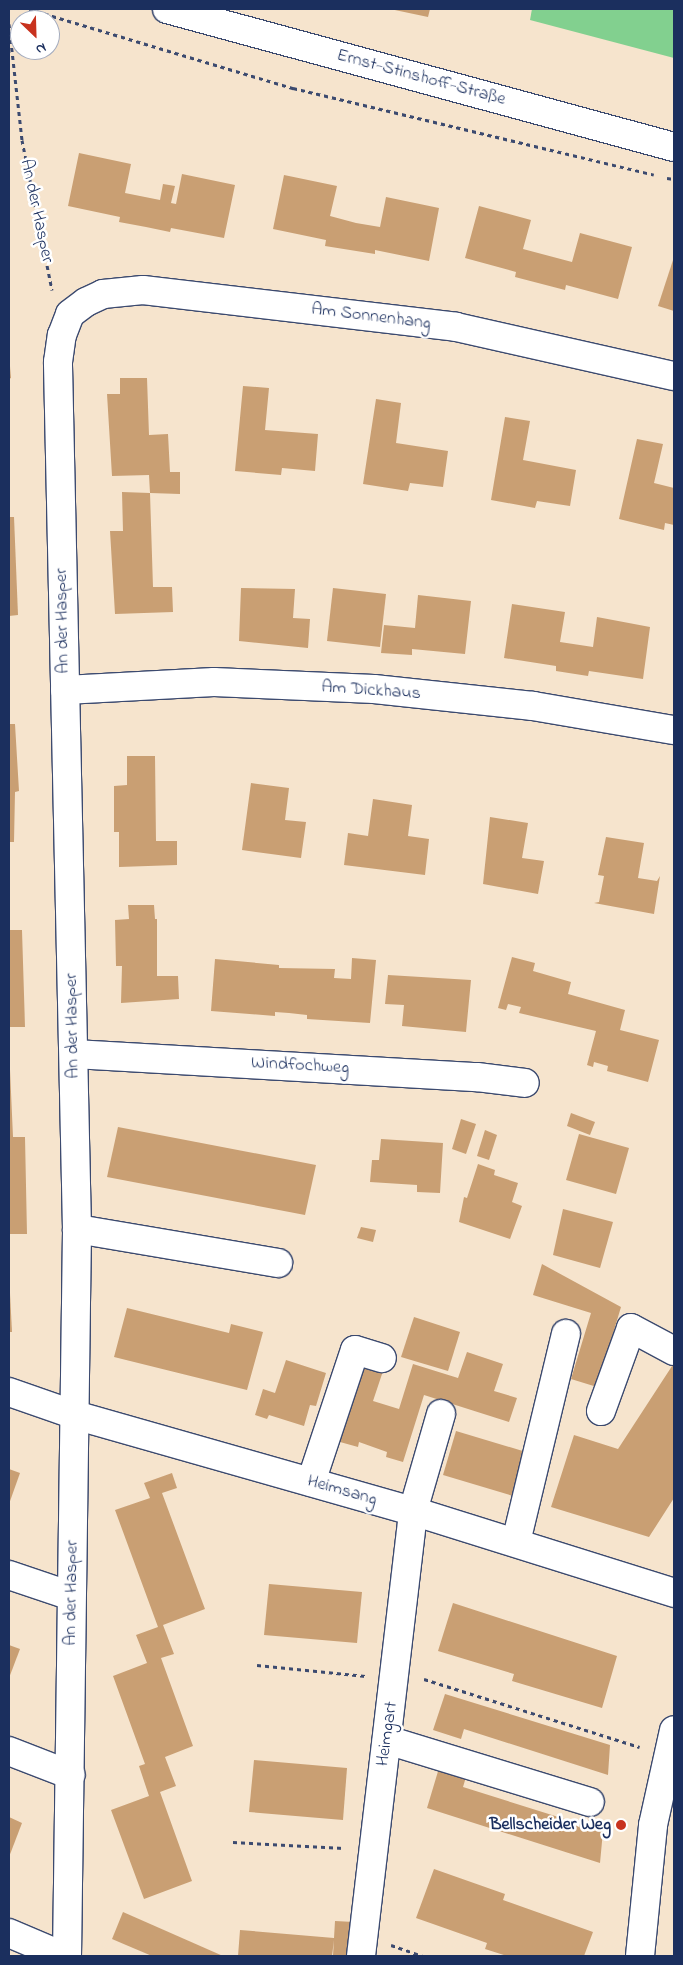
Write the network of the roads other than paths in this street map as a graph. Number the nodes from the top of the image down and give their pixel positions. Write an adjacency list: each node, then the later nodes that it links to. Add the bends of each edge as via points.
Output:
1 (167, 9): 2 (street, Ernst-Stinshoff-Straße)
2 (674, 147)
3 (70, 314): 4 (street, Am Sonnenhang, via 103,294 143,290 456,327); 5 (street, An der Hasper, via 62,335 58,362)
4 (674, 376)
5 (65, 690): 6 (street, Am Dickhaus, via 214,682 374,689 533,706); 7 (street, An der Hasper)
6 (674, 730)
7 (74, 1054): 8 (street, Windfochweg, via 476,1077); 9 (street, An der Hasper)
8 (526, 1083)
9 (77, 1230): 10 (street); 17 (street, An der Hasper)
10 (278, 1263)
11 (566, 1334): 20 (street)
12 (674, 1351): 15 (street, via 632,1328)
13 (382, 1358): 18 (street, via 355,1350)
14 (9, 1392): 17 (street, Heimsang)
15 (601, 1411)
16 (441, 1414): 19 (street, Heimgart)
17 (75, 1415): 18 (street, Heimsang); 23 (street, An der Hasper)
18 (311, 1482): 19 (street, Heimsang)
19 (413, 1511): 20 (street, Heimsang); 25 (street, Heimgart)
20 (516, 1542): 22 (street, Heimsang)
21 (9, 1575): 23 (street)
22 (674, 1593)
23 (71, 1596): 27 (street, An der Hasper)
24 (674, 1730): 33 (street, via 653,1825)
25 (387, 1740): 28 (street); 32 (street, Heimgart)
26 (9, 1751): 27 (street)
27 (71, 1775): 31 (street, An der Hasper)
28 (590, 1802)
29 (9, 1933): 30 (street)
30 (63, 1956)
31 (67, 1956)
32 (360, 1956)
33 (640, 1956)

